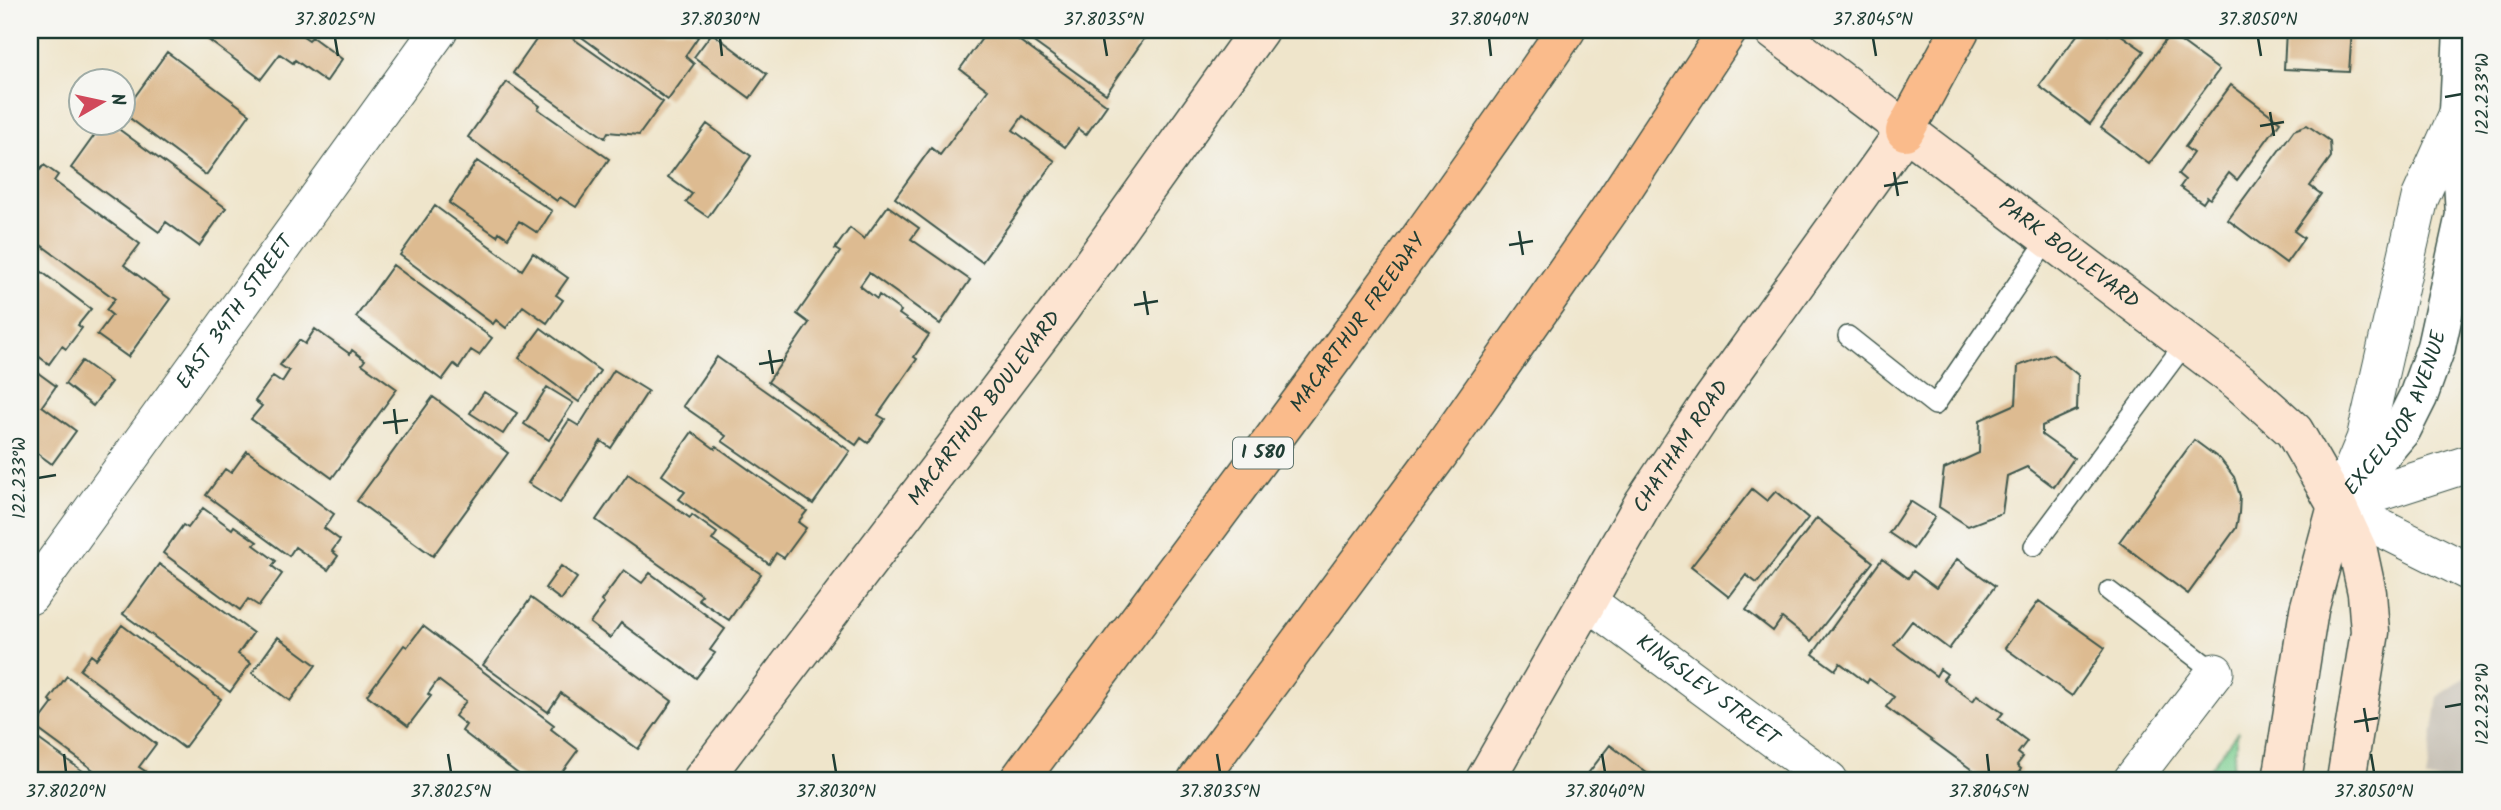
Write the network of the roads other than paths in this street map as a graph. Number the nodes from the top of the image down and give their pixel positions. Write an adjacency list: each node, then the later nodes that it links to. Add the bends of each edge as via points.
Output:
1 (439, 30): 17 (street, EAST 34TH STREET)
2 (1259, 30): 20 (main road, MACARTHUR BOULEVARD, via 1061,308)
3 (1566, 30): 21 (highway, MACARTHUR FREEWAY / I 580, via 1319,378)
4 (1728, 30): 22 (highway, via 1438,455)
5 (1773, 30): 8 (main road, PARK BOULEVARD)
6 (1960, 30): 8 (highway)
7 (2463, 30): 13 (street, EXCELSIOR AVENUE, via 2459,111 2465,215 2436,347 2402,429)
8 (1905, 131): 9 (main road, PARK BOULEVARD); 18 (main road, CHATHAM ROAD, via 1703,412)
9 (2048, 239): 10 (lane, via 1935,405); 11 (main road, PARK BOULEVARD)
10 (1848, 335)
11 (2186, 342): 13 (main road, PARK BOULEVARD, via 2294,432); 14 (lane)
12 (2471, 463): 13 (street)
13 (2337, 506): 15 (street); 26 (main road, via 2309,610); 27 (main road, PARK BOULEVARD, via 2358,551 2370,632)
14 (2035, 546)
15 (2471, 573)
16 (2109, 591): 19 (lane)
17 (30, 596)
18 (1587, 601): 23 (main road, CHATHAM ROAD); 24 (street, KINGSLEY STREET)
19 (2214, 672): 25 (street)
20 (702, 780)
21 (1018, 780)
22 (1197, 780)
23 (1485, 780)
24 (1829, 780)
25 (2132, 780)
26 (2282, 780)
27 (2346, 780)

